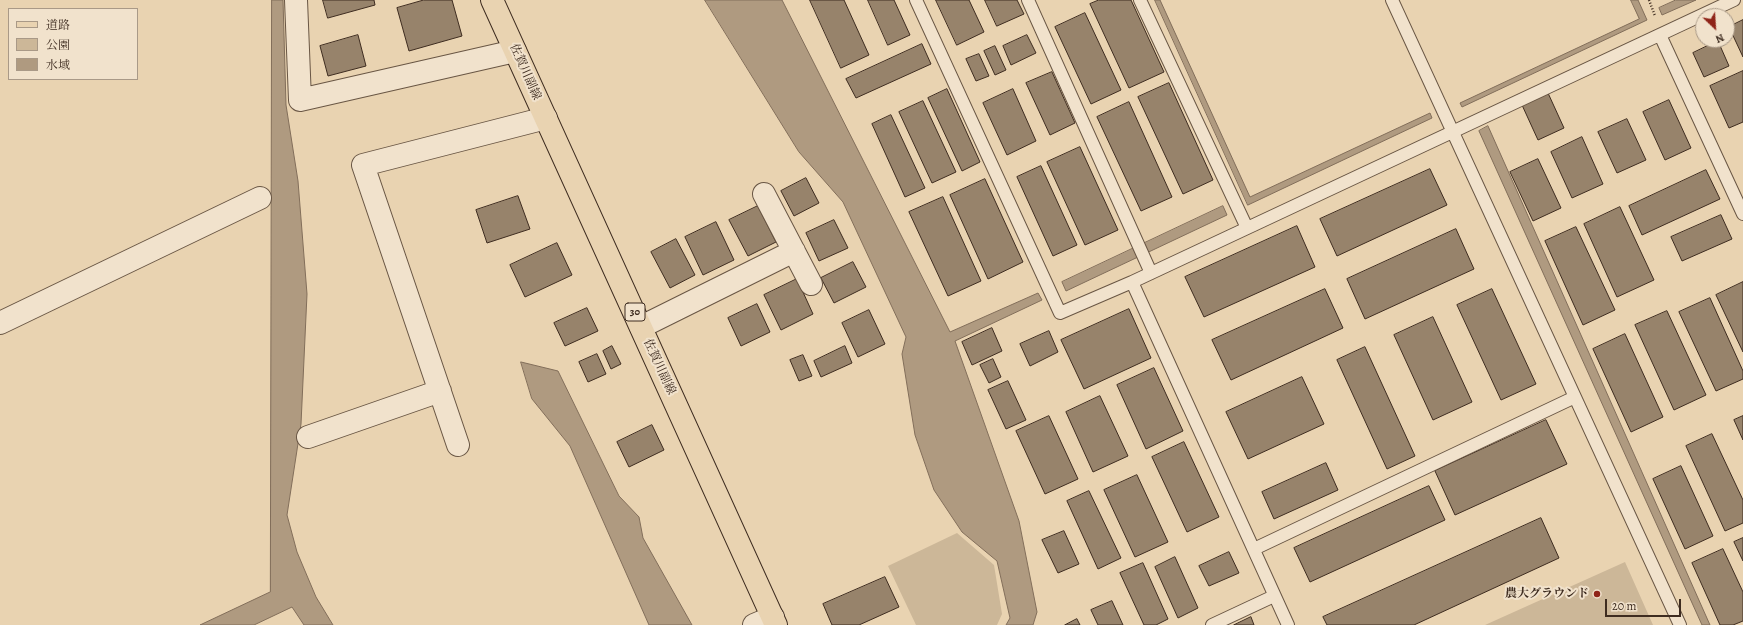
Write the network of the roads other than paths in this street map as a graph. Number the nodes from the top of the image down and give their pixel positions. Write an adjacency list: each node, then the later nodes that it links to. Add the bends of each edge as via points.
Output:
1 (296, 0): 9 (street, via 300,100)
2 (492, 0): 9 (main road, 佐賀川副線 / 30)
3 (916, 0): 18 (lane, via 1060,313)
4 (1028, 0): 17 (lane)
5 (1140, 0): 15 (lane)
6 (1392, 0): 11 (lane)
7 (1734, 0): 8 (lane)
8 (1660, 34): 11 (lane); 14 (lane)
9 (515, 51): 10 (main road, 佐賀川副線 / 30)
10 (546, 118): 21 (main road, 佐賀川副線 / 30); 22 (street, via 363,165)
11 (1452, 132): 15 (lane); 23 (lane)
12 (764, 194): 16 (street)
13 (260, 198): 20 (street)
14 (1743, 214)
15 (1247, 228): 17 (lane)
16 (794, 251): 19 (street); 21 (street)
17 (1151, 273): 18 (lane)
18 (1132, 282): 26 (lane)
19 (811, 284)
20 (0, 323)
21 (641, 327): 28 (main road, 佐賀川副線 / 30)
22 (440, 391): 24 (street); 25 (street)
23 (1575, 397): 26 (lane); 31 (lane)
24 (308, 437)
25 (458, 445)
26 (1254, 549): 27 (lane)
27 (1274, 596): 29 (lane); 30 (lane)
28 (768, 622)
29 (1212, 625)
30 (1288, 625)
31 (1680, 625)

